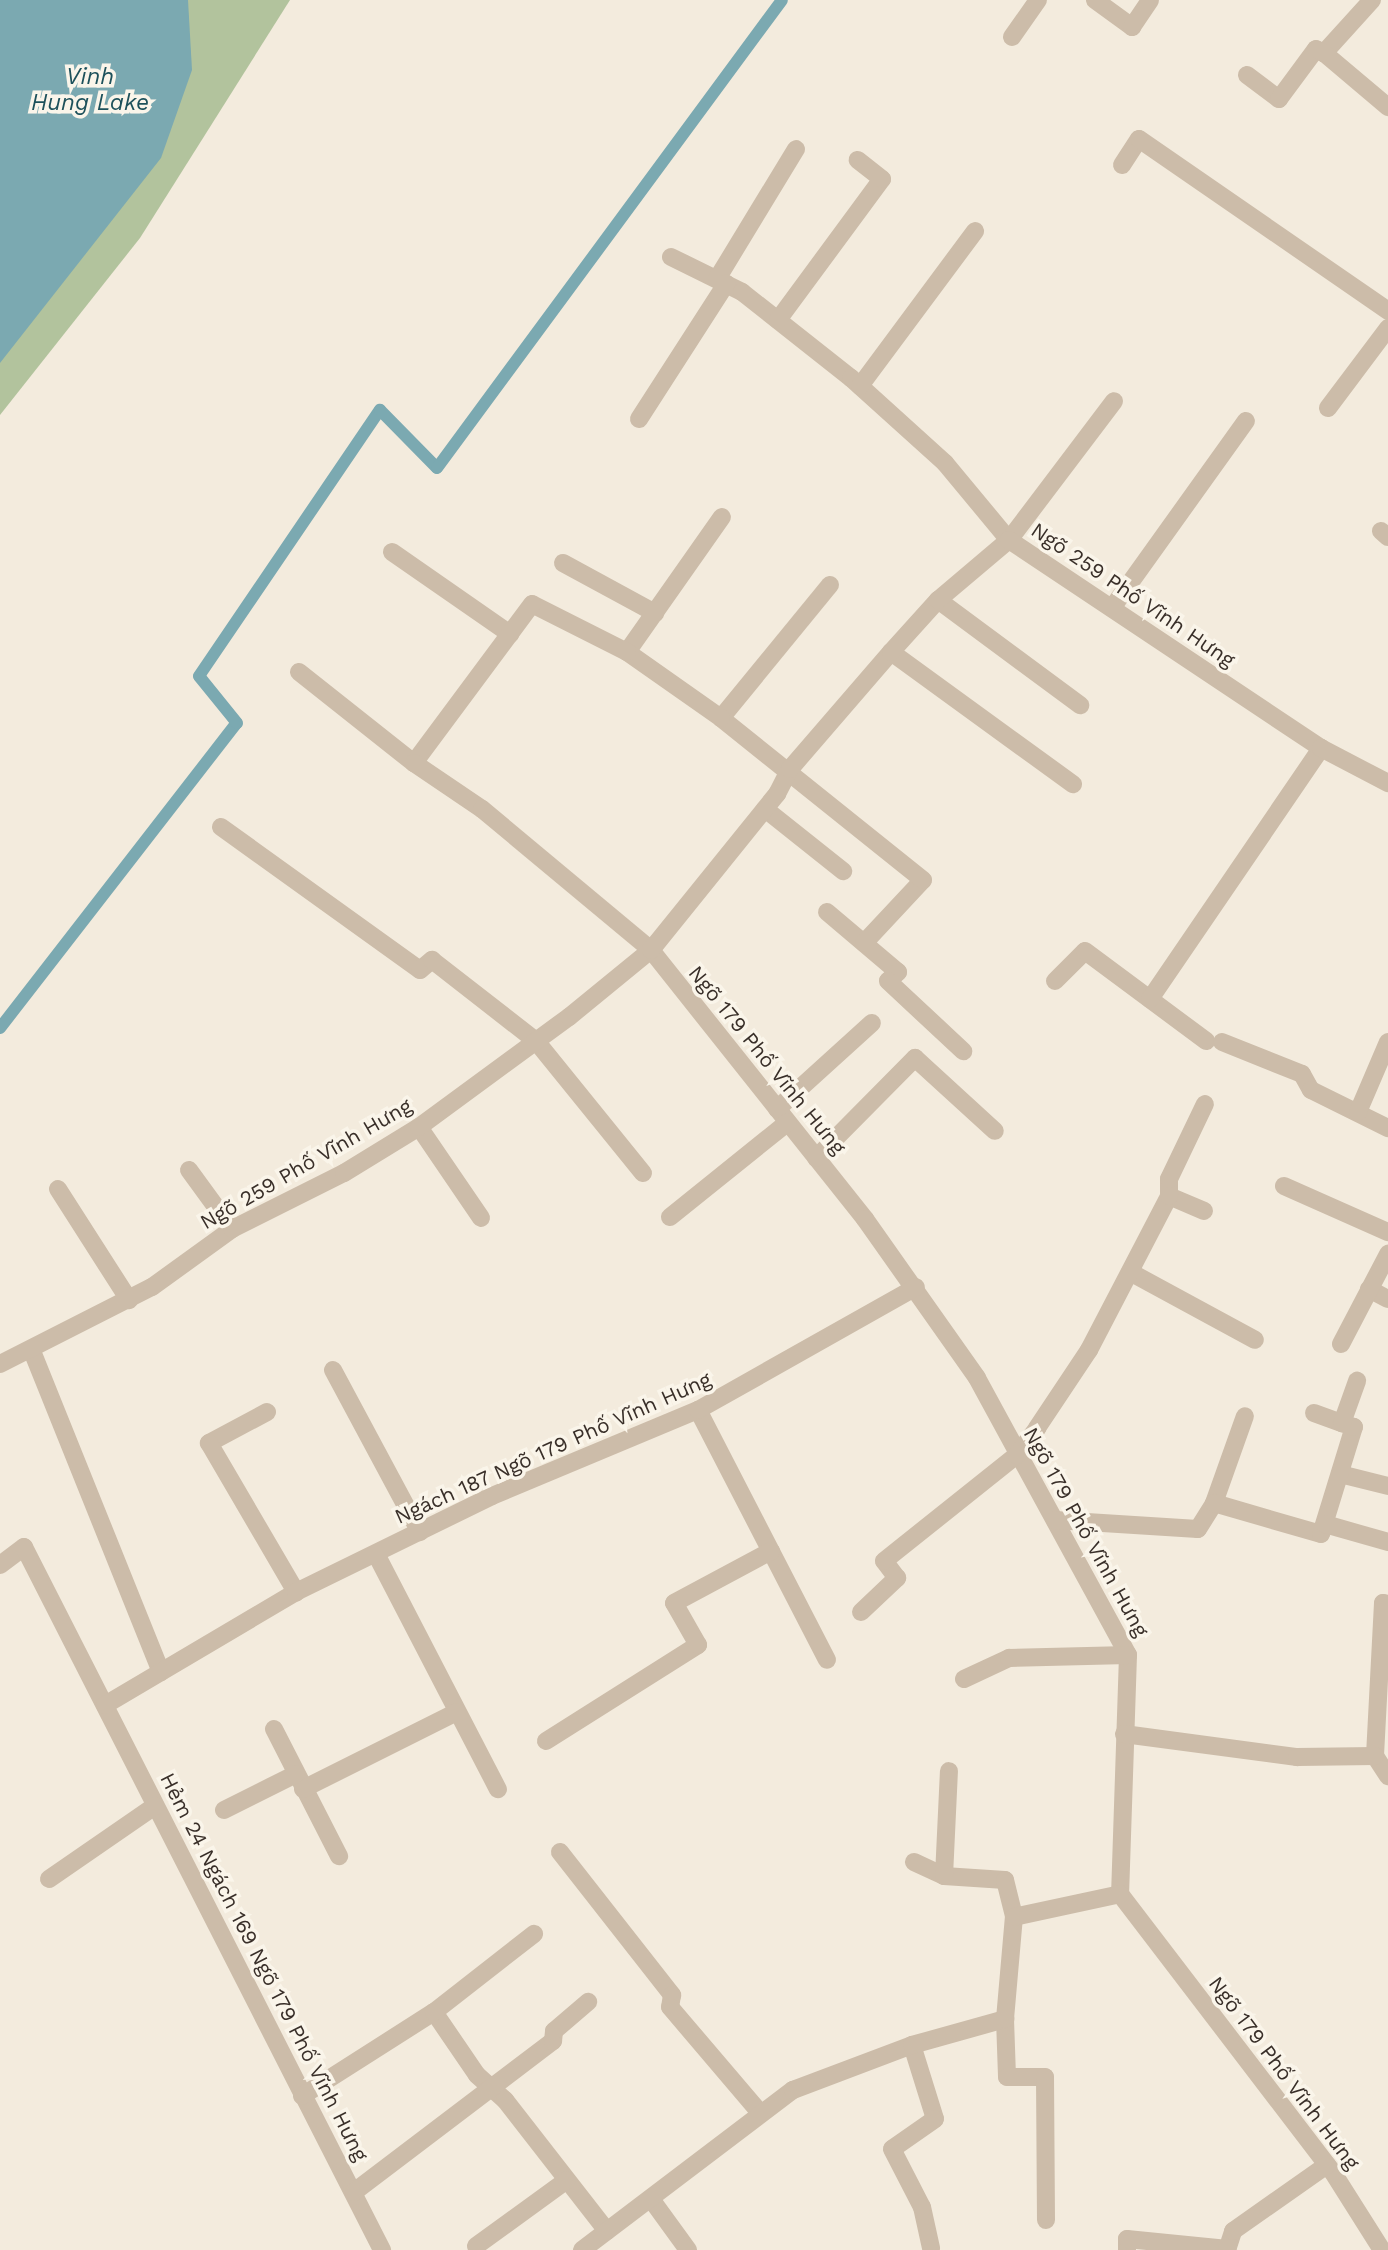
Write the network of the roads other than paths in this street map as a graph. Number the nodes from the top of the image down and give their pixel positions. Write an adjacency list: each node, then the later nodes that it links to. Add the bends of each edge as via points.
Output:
1 (1038, 0): 5 (street)
2 (1095, 0): 3 (street, via 1132,27)
3 (1150, 0)
4 (1372, 0): 6 (street)
5 (1012, 37)
6 (1324, 54): 7 (street, via 1315,49 1279,99); 8 (street)
7 (1247, 75)
8 (1388, 107)
9 (796, 149): 14 (street)
10 (858, 160): 16 (street, via 883,179)
11 (1122, 165): 15 (street, via 1139,139)
12 (975, 232): 18 (street)
13 (671, 257): 14 (street)
14 (722, 281): 16 (street); 21 (street)
15 (1388, 311)
16 (778, 320): 18 (street)
17 (1388, 328): 20 (street)
18 (860, 386): 24 (street, via 945,463)
19 (1114, 401): 24 (street)
20 (1328, 408)
21 (639, 419)
22 (1247, 421): 29 (street)
23 (722, 517): 30 (street)
24 (1009, 540): 28 (street, Ngõ 259 Phố Vĩnh Hưng); 29 (street, Ngõ 259 Phố Vĩnh Hưng)
25 (392, 552): 31 (street)
26 (563, 563): 30 (street)
27 (830, 585): 36 (street)
28 (937, 600): 33 (street, Ngõ 259 Phố Vĩnh Hưng); 35 (street)
29 (1112, 608): 37 (street, Ngõ 259 Phố Vĩnh Hưng)
30 (655, 613): 32 (street)
31 (510, 634): 32 (street, via 532,604); 38 (street)
32 (627, 652): 36 (street)
33 (891, 652): 39 (street, Ngõ 259 Phố Vĩnh Hưng); 41 (street)
34 (299, 672): 38 (street)
35 (1080, 705)
36 (721, 718): 39 (street)
37 (1321, 748): 40 (street, Ngõ 259 Phố Vĩnh Hưng); 49 (street)
38 (414, 764): 47 (street, via 482,809)
39 (790, 769): 42 (street, Ngõ 259 Phố Vĩnh Hưng); 46 (street, via 923,880)
40 (1388, 783)
41 (1073, 784)
42 (765, 809): 44 (street); 47 (street, Ngõ 259 Phố Vĩnh Hưng)
43 (221, 827): 51 (street, via 420,970 432,960)
44 (844, 871)
45 (827, 912): 46 (street)
46 (864, 943): 53 (street, via 898,972 888,981)
47 (651, 950): 51 (street, Ngõ 259 Phố Vĩnh Hưng); 56 (street, Ngõ 179 Phố Vĩnh Hưng)
48 (1055, 981): 49 (street, via 1085,951)
49 (1150, 999): 55 (street, via 1214,1041 1302,1074 1311,1090)
50 (872, 1023): 56 (street)
51 (536, 1041): 57 (street, Ngõ 259 Phố Vĩnh Hưng); 62 (street)
52 (1388, 1042): 55 (street)
53 (962, 1051)
54 (1205, 1104): 65 (street, via 1169,1179)
55 (1357, 1112): 58 (street)
56 (782, 1115): 60 (street, Ngõ 179 Phố Vĩnh Hưng); 67 (street)
57 (419, 1127): 68 (street); 69 (street, Ngõ 259 Phố Vĩnh Hưng)
58 (1388, 1128)
59 (995, 1131): 60 (street, via 915,1058)
60 (816, 1158): 73 (street, Ngõ 179 Phố Vĩnh Hưng)
61 (189, 1170): 69 (street)
62 (643, 1173)
63 (1284, 1186): 70 (street)
64 (58, 1189): 76 (street)
65 (1169, 1196): 66 (street); 72 (street)
66 (1205, 1211)
67 (670, 1217)
68 (481, 1218)
69 (232, 1229): 76 (street, Ngõ 259 Phố Vĩnh Hưng)
70 (1388, 1232)
71 (1388, 1254): 74 (street)
72 (1130, 1272): 77 (street); 88 (street, via 1089,1350)
73 (916, 1287): 83 (street, Ngách 187 Ngõ 179 Phố Vĩnh Hưng); 88 (street, Ngõ 179 Phố Vĩnh Hưng)
74 (1369, 1289): 75 (street); 78 (street)
75 (1388, 1299)
76 (129, 1300): 79 (street, Ngõ 259 Phố Vĩnh Hưng)
77 (1255, 1340)
78 (1341, 1344)
79 (33, 1351): 80 (street, Ngõ 259 Phố Vĩnh Hưng); 104 (street)
80 (0, 1364)
81 (333, 1370): 94 (street)
82 (1357, 1381): 87 (street)
83 (698, 1410): 94 (street, Ngách 187 Ngõ 179 Phố Vĩnh Hưng); 96 (street)
84 (267, 1412): 99 (street, via 209,1443)
85 (1314, 1413): 87 (street)
86 (1245, 1416): 91 (street)
87 (1342, 1423): 89 (street, via 1354,1427)
88 (1017, 1455): 92 (street, Ngõ 179 Phố Vĩnh Hưng); 101 (street, via 884,1561 897,1578)
89 (1340, 1474): 90 (street); 93 (street)
90 (1388, 1486)
91 (1214, 1503): 92 (street, via 1198,1529); 93 (street, via 1321,1534)
92 (1055, 1520): 102 (street, Ngõ 179 Phố Vĩnh Hưng)
93 (1325, 1524): 95 (street)
94 (420, 1532): 97 (street, Ngách 187 Ngõ 179 Phố Vĩnh Hưng)
95 (1388, 1542)
96 (771, 1551): 103 (street); 111 (street, via 674,1603 698,1645)
97 (376, 1554): 99 (street, Ngách 187 Ngõ 179 Phố Vĩnh Hưng); 107 (street)
98 (0, 1565): 106 (street, via 24,1547)
99 (296, 1592): 104 (street, Ngách 187 Ngõ 179 Phố Vĩnh Hưng)
100 (1388, 1604): 108 (street, via 1383,1603)
101 (861, 1612)
102 (1128, 1655): 105 (street, via 1009,1658); 110 (street, Ngõ 179 Phố Vĩnh Hưng)
103 (827, 1660)
104 (161, 1672): 106 (street, Ngách 187 Ngõ 179 Phố Vĩnh Hưng)
105 (964, 1679)
106 (105, 1705): 117 (street, Hẻm 24 Ngách 169 Ngõ 179 Phố Vĩnh Hưng)
107 (457, 1712): 115 (street); 116 (street)
108 (1383, 1715): 112 (street)
109 (274, 1729): 115 (street)
110 (1124, 1734): 112 (street, via 1297,1757); 124 (street, Ngõ 179 Phố Vĩnh Hưng)
111 (546, 1741)
112 (1375, 1756): 114 (street)
113 (949, 1771): 122 (street)
114 (1388, 1776)
115 (300, 1782): 118 (street); 120 (street)
116 (498, 1789)
117 (155, 1806): 123 (street); 132 (street, Hẻm 24 Ngách 169 Ngõ 179 Phố Vĩnh Hưng)
118 (224, 1810)
119 (560, 1852): 133 (street, via 671,1995 670,2007)
120 (339, 1856)
121 (914, 1862): 122 (street)
122 (944, 1876): 125 (street, via 1006,1880)
123 (49, 1879)
124 (1120, 1894): 125 (street); 134 (street, Ngõ 179 Phố Vĩnh Hưng)
125 (1014, 1917): 129 (street)
126 (534, 1934): 128 (street)
127 (589, 2002): 131 (street, via 554,2031 553,2041)
128 (434, 2012): 131 (street); 132 (street)
129 (1005, 2019): 130 (street); 138 (street, via 1007,2077 1045,2077)
130 (912, 2045): 133 (street, via 793,2090); 141 (street, via 935,2119 892,2149 922,2207)
131 (492, 2088): 135 (street); 136 (street)
132 (302, 2096): 136 (street, Hẻm 24 Ngách 169 Ngõ 179 Phố Vĩnh Hưng)
133 (761, 2115): 137 (street)
134 (1327, 2165): 146 (street, via 1233,2231); 147 (street, Ngõ 179 Phố Vĩnh Hưng)
135 (567, 2180): 139 (street); 140 (street)
136 (354, 2192): 142 (street, Hẻm 24 Ngách 169 Ngõ 179 Phố Vĩnh Hưng)
137 (651, 2199): 139 (street); 144 (street)
138 (1046, 2220)
139 (607, 2231): 143 (street)
140 (476, 2246)
141 (931, 2248)
142 (382, 2250)
143 (582, 2250)
144 (688, 2250)
145 (1127, 2250): 146 (street, via 1127,2239)
146 (1227, 2250)
147 (1382, 2250)

